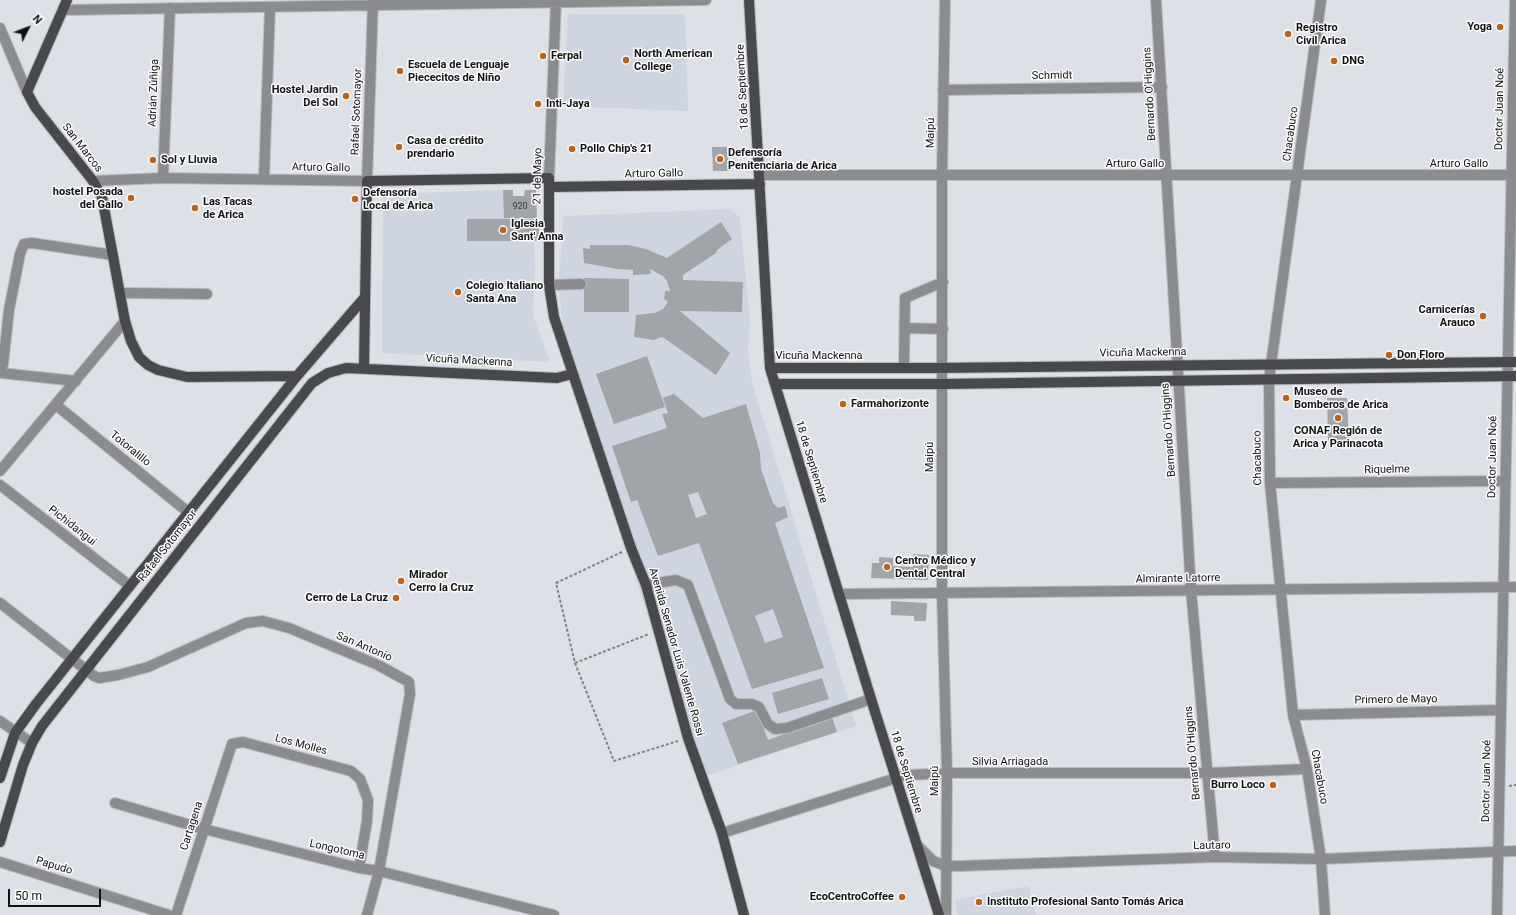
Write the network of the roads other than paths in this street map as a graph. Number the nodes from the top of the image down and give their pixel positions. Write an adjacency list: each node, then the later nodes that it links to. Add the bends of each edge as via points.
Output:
1 (706, 0): 7 (street)
2 (750, 0): 24 (main road, 18 de Septiembre)
3 (945, 0): 15 (street, Maipú)
4 (1156, 0): 14 (street, Bernardo O'Higgins)
5 (1321, 0): 21 (street, Chacabuco)
6 (1514, 0): 12 (street, Doctor Juan Noé)
7 (556, 1): 8 (street); 27 (street, 21 de Mayo)
8 (373, 2): 10 (street); 25 (street, Rafael Sotomayor)
9 (66, 5): 11 (street); 16 (main road)
10 (270, 6): 11 (street); 23 (street)
11 (170, 8): 22 (street, Adrián Zúñiga)
12 (1515, 22): 17 (street, Doctor Juan Noé)
13 (0, 28): 16 (street)
14 (1162, 87): 15 (street, Schmidt); 20 (street, Bernardo O'Higgins)
15 (943, 90): 19 (street, Maipú)
16 (27, 92): 26 (main road, San Marcos, via 35,107)
17 (1514, 131): 18 (street, Doctor Juan Noé)
18 (1511, 175): 21 (street, Arturo Gallo); 28 (street, Doctor Juan Noé)
19 (942, 176): 20 (street, Arturo Gallo); 24 (street, Arturo Gallo); 30 (street, Maipú)
20 (1167, 176): 21 (street, Arturo Gallo); 41 (street, Bernardo O'Higgins)
21 (1297, 176): 40 (street, Chacabuco)
22 (163, 178): 23 (street, Arturo Gallo); 26 (street, Arturo Gallo)
23 (264, 179): 25 (street, Arturo Gallo)
24 (760, 180): 27 (main road, Arturo Gallo); 43 (main road, 18 de Septiembre)
25 (367, 181): 27 (main road, Arturo Gallo); 35 (main road, Rafael Sotomayor)
26 (93, 182): 29 (main road, San Marcos, via 105,205)
27 (549, 182): 32 (main road, 21 de Mayo)
28 (1513, 245): 39 (street, Doctor Juan Noé)
29 (114, 256): 33 (main road, San Marcos); 46 (street, via 32,243 24,244 9,310)
30 (943, 282): 37 (street, via 905,298); 38 (street, Maipú)
31 (581, 284): 32 (street)
32 (549, 285): 47 (main road, 21 de Mayo, via 554,317)
33 (121, 294): 34 (street); 36 (main road, San Marcos)
34 (207, 294)
35 (365, 297): 42 (main road, Rafael Sotomayor); 48 (main road, Rafael Sotomayor)
36 (125, 321): 48 (main road, San Marcos, via 139,357 158,370 187,377); 51 (street)
37 (905, 328): 38 (street); 44 (street)
38 (943, 329): 45 (street, Maipú)
39 (1512, 362): 40 (main road, Vicuña Mackenna); 49 (street, Doctor Juan Noé)
40 (1271, 364): 41 (main road, Vicuña Mackenna); 50 (street, Chacabuco)
41 (1177, 365): 45 (main road, Vicuña Mackenna); 52 (street, Bernardo O'Higgins)
42 (364, 368): 47 (main road, Vicuña Mackenna, via 557,378); 55 (main road, Rafael Sotomayor, via 346,368 328,373 312,383)
43 (770, 368): 44 (main road, Vicuña Mackenna); 53 (main road, 18 de Septiembre)
44 (904, 368): 45 (main road, Vicuña Mackenna)
45 (943, 368): 54 (street, Maipú)
46 (2, 369): 51 (street)
47 (572, 374): 62 (main road, Avenida Senador Luis Valente Rossi)
48 (297, 376): 55 (main road, via 303,386); 61 (main road, Rafael Sotomayor)
49 (1511, 376): 50 (main road); 58 (street, Doctor Juan Noé)
50 (1269, 379): 52 (main road); 59 (street, Chacabuco)
51 (76, 381): 56 (street)
52 (1178, 381): 54 (main road); 66 (street, Bernardo O'Higgins)
53 (775, 384): 54 (main road); 69 (main road, 18 de Septiembre)
54 (943, 384): 68 (street, Maipú)
55 (300, 397): 72 (main road, Rafael Sotomayor)
56 (56, 405): 57 (street); 61 (street, Totoralillo)
57 (2, 465)
58 (1505, 481): 59 (street, Riquelme); 65 (street, Doctor Juan Noé)
59 (1270, 483): 67 (street, Chacabuco)
60 (0, 485): 63 (street, Pichidangui)
61 (188, 512): 63 (main road, Rafael Sotomayor)
62 (646, 585): 73 (street, via 676,580 688,585 730,699 736,704 752,704 759,707 768,724 775,729 787,728); 87 (main road, Avenida Senador Luis Valente Rossi, via 688,738)
63 (130, 586): 71 (main road, Rafael Sotomayor)
64 (1516, 587): 65 (street, Almirante Latorre)
65 (1503, 588): 67 (street, Almirante Latorre); 74 (street, Doctor Juan Noé)
66 (1191, 590): 67 (street, Almirante Latorre); 68 (street, Almirante Latorre); 81 (street, Bernardo O'Higgins)
67 (1280, 590): 75 (street, Chacabuco)
68 (942, 593): 69 (street, Almirante Latorre); 82 (street, Maipú)
69 (839, 594): 73 (main road, 18 de Septiembre)
70 (0, 603): 71 (street)
71 (72, 659): 72 (street); 77 (main road, Rafael Sotomayor)
72 (86, 670): 78 (main road, Rafael Sotomayor, via 52,712); 97 (street, San Antonio, via 94,676 103,678 137,670 163,661 246,623 263,621 280,624 403,677 410,682 410,694)
73 (871, 699): 83 (main road, 18 de Septiembre)
74 (1500, 710): 75 (street, Primero de Mayo); 91 (street, Doctor Juan Noé)
75 (1293, 715): 80 (street, Chacabuco)
76 (0, 721): 77 (street)
77 (16, 733): 78 (street); 84 (main road, Rafael Sotomayor)
78 (32, 743): 88 (main road, Rafael Sotomayor)
79 (232, 744): 86 (street, Cartagena); 96 (street, Los Molles, via 243,742 351,771 360,779 368,800 367,821)
80 (1307, 769): 81 (street, Silvia Arriagada); 93 (street, Chacabuco)
81 (1207, 773): 82 (street, Silvia Arriagada); 92 (street, Bernardo O'Higgins)
82 (947, 774): 83 (street, Silvia Arriagada); 95 (street, Maipú)
83 (896, 777): 87 (street, Silvia Arriagada); 89 (main road, 18 de Septiembre)
84 (0, 778)
85 (115, 803): 86 (street, Longotoma)
86 (204, 829): 96 (street, Longotoma); 99 (street, Cartagena)
87 (722, 833): 102 (main road, Avenida Senador Luis Valente Rossi)
88 (0, 842)
89 (917, 844): 95 (street, Lautaro, via 927,857); 103 (main road, 18 de Septiembre)
90 (1516, 850): 91 (street, Lautaro)
91 (1498, 851): 93 (street, Lautaro); 106 (street, Doctor Juan Noé)
92 (1214, 857): 93 (street, Lautaro); 95 (street, Lautaro)
93 (1321, 859): 105 (street, Chacabuco)
94 (0, 862): 98 (street, Papudo)
95 (946, 866): 104 (street, Maipú)
96 (358, 868): 97 (street, Longotoma)
97 (379, 871): 100 (street, San Antonio); 101 (street, Longotoma)
98 (170, 915)
99 (176, 915)
100 (367, 915)
101 (554, 915)
102 (744, 915)
103 (940, 915)
104 (946, 915)
105 (1325, 915)
106 (1497, 915)

